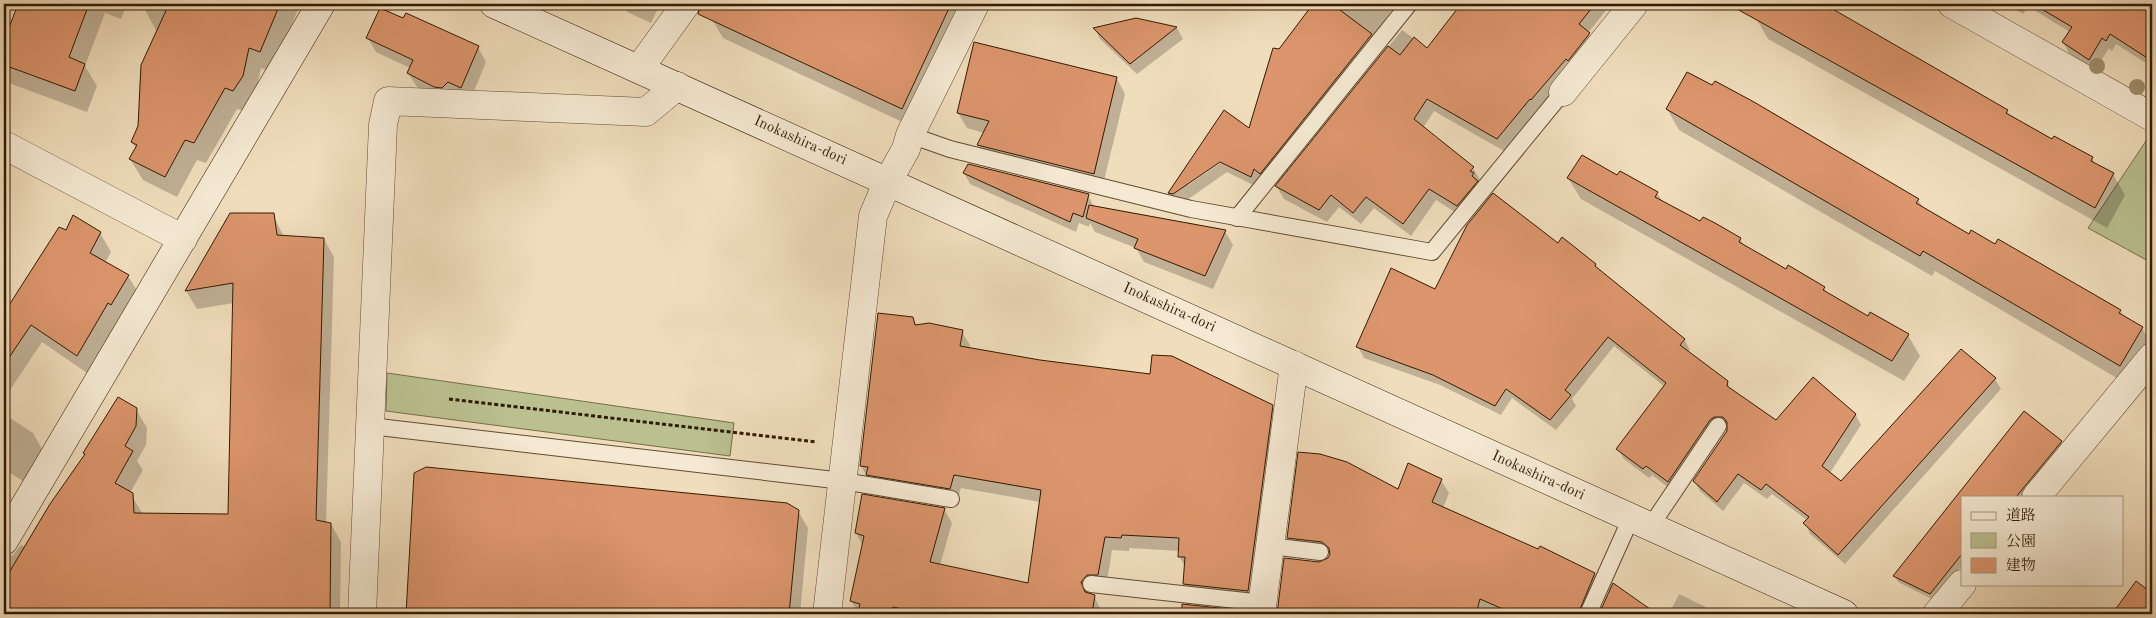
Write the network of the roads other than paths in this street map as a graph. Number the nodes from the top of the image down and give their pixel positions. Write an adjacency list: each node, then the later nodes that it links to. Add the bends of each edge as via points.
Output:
1 (321, 4): 16 (street)
2 (494, 4): 8 (street, Inokashira-dori)
3 (686, 4): 8 (street)
4 (975, 4): 12 (street)
5 (1409, 4): 15 (lane)
6 (1634, 4): 10 (street)
7 (1959, 5): 11 (street)
8 (639, 69): 9 (street, Inokashira-dori)
9 (677, 86): 14 (street, Inokashira-dori); 19 (street, via 646,112 388,100 383,125)
10 (1563, 92): 15 (lane, via 1432,252)
11 (2152, 118)
12 (910, 135): 14 (street, via 906,149); 15 (lane, via 950,149)
13 (4, 145): 16 (street)
14 (888, 180): 18 (street, Inokashira-dori); 21 (street, via 873,216)
15 (1237, 218)
16 (183, 239): 25 (street)
17 (2152, 357): 22 (street)
18 (1294, 364): 24 (street, Inokashira-dori); 26 (street)
19 (370, 426): 21 (lane); 31 (street)
20 (1718, 426): 24 (lane)
21 (843, 481): 23 (lane); 32 (street)
22 (2037, 496)
23 (951, 499)
24 (1641, 522): 33 (lane); 34 (street, Inokashira-dori)
25 (4, 541)
26 (1270, 546): 27 (lane); 30 (street)
27 (1320, 552)
28 (1091, 584): 30 (lane)
29 (1961, 585): 35 (street)
30 (1262, 609)
31 (362, 614)
32 (827, 614)
33 (1588, 614)
34 (1844, 614)
35 (1937, 614)

